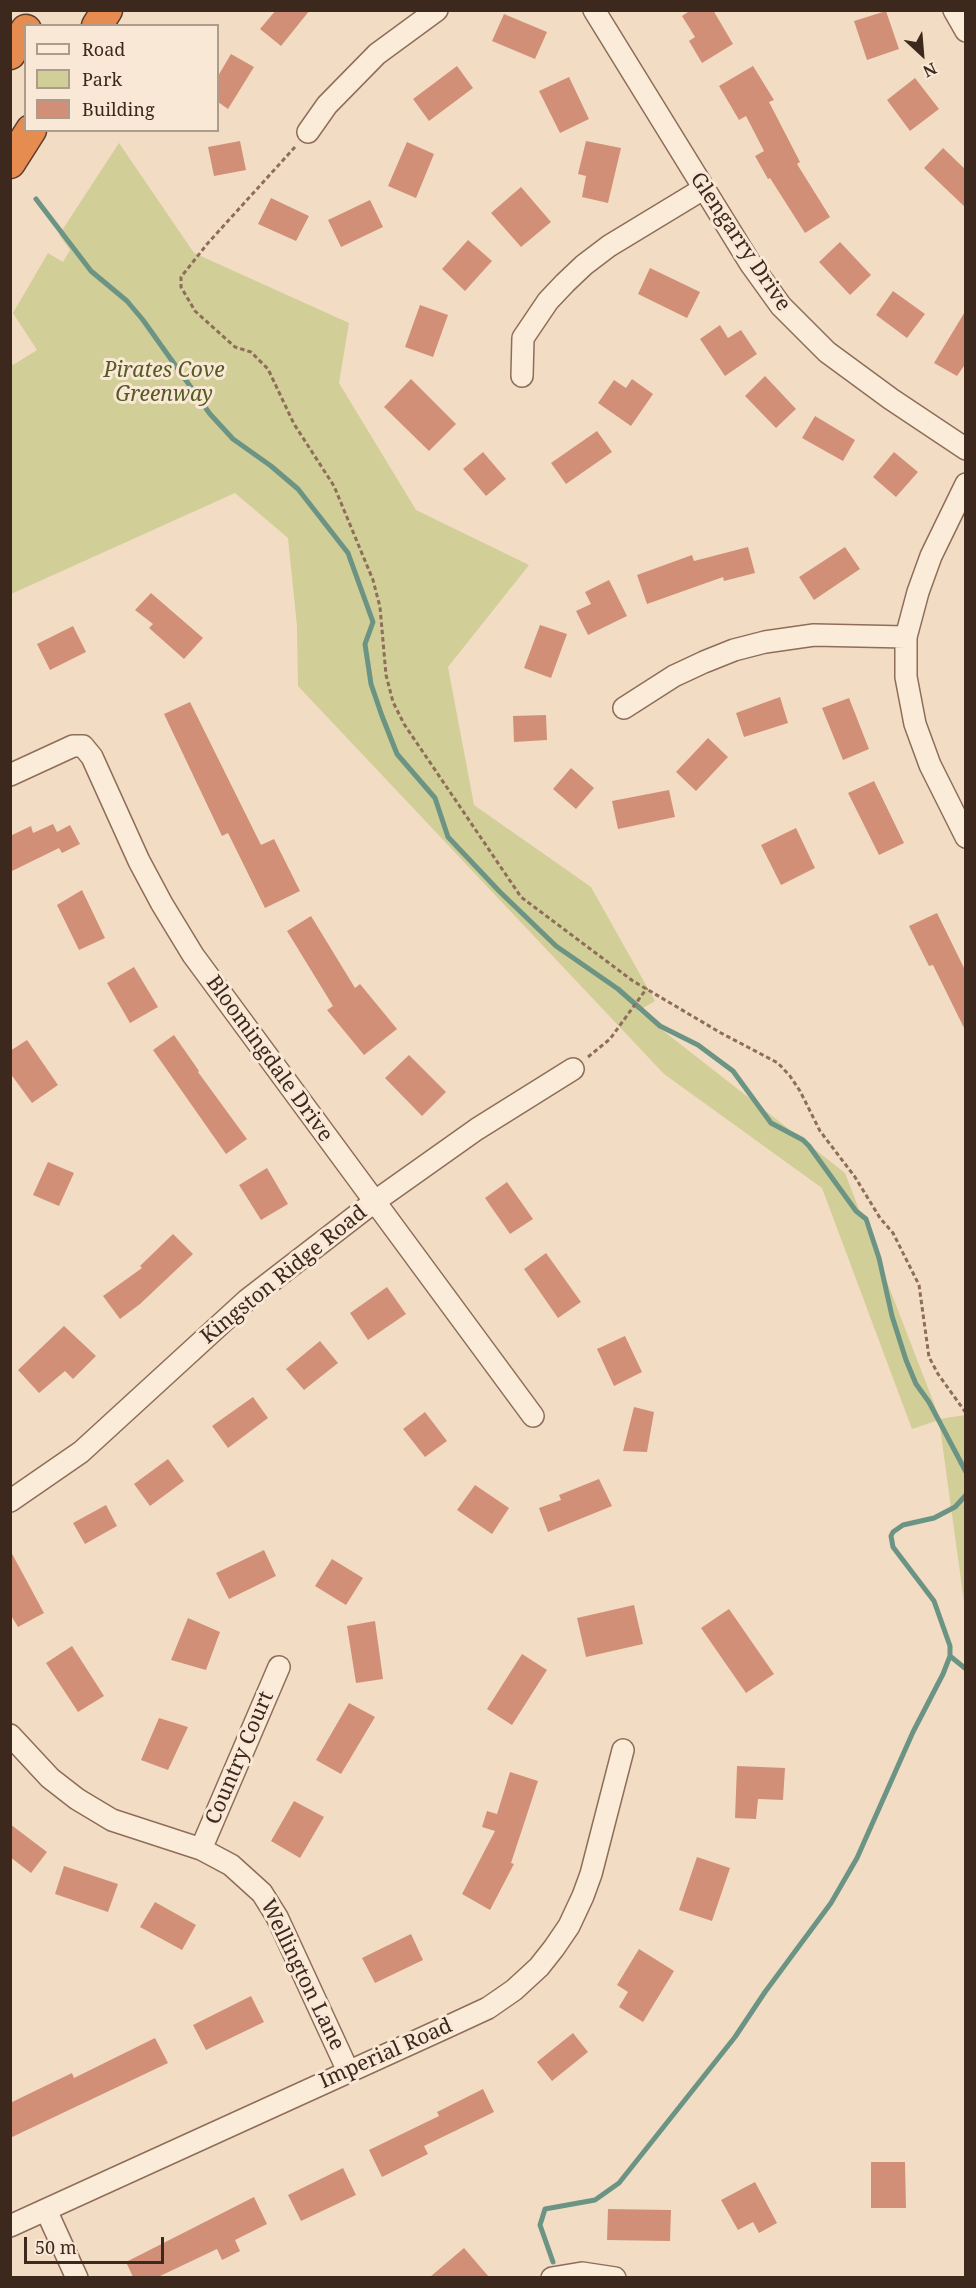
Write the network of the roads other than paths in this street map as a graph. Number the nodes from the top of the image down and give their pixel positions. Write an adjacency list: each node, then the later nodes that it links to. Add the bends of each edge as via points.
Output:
1 (38, 10): 6 (highway)
2 (107, 10): 7 (highway)
3 (437, 10): 12 (street, via 377,54 327,105)
4 (594, 10): 14 (street, Glengarry Drive)
5 (954, 10): 8 (street)
6 (30, 24)
7 (99, 24)
8 (966, 31)
9 (24, 33): 10 (highway)
10 (10, 54)
11 (30, 132): 13 (highway)
12 (308, 132)
13 (10, 163)
14 (703, 189): 15 (street, via 609,246 565,283 523,338); 16 (street, Glengarry Drive, via 765,285 795,322 827,352 882,393)
15 (522, 376)
16 (966, 449)
17 (966, 484): 18 (street, via 931,556)
18 (906, 637): 19 (street, via 814,635 765,642 734,650 674,676); 21 (street, via 906,677 915,724 930,765)
19 (624, 708)
20 (10, 775): 23 (street, Bloomingdale Drive, via 83,746 92,757 162,904 193,954)
21 (966, 837)
22 (573, 1069): 23 (street, Kingston Ridge Road, via 477,1129)
23 (375, 1202): 24 (street, Bloomingdale Drive); 25 (street, Kingston Ridge Road, via 247,1300 81,1452)
24 (533, 1416)
25 (10, 1501)
26 (279, 1667): 29 (street, Country Court)
27 (10, 1735): 29 (street, Wellington Lane, via 50,1778 112,1820)
28 (623, 1750): 30 (street, Imperial Road, via 583,1896 569,1926 539,1967 488,2007)
29 (201, 1849): 30 (street, Wellington Lane, via 231,1865 262,1893 277,1917)
30 (348, 2071): 31 (street, Imperial Road)
31 (46, 2210): 32 (street, Imperial Road); 33 (street)
32 (10, 2226)
33 (77, 2277)
34 (552, 2277): 35 (street, via 582,2273)
35 (615, 2277)

